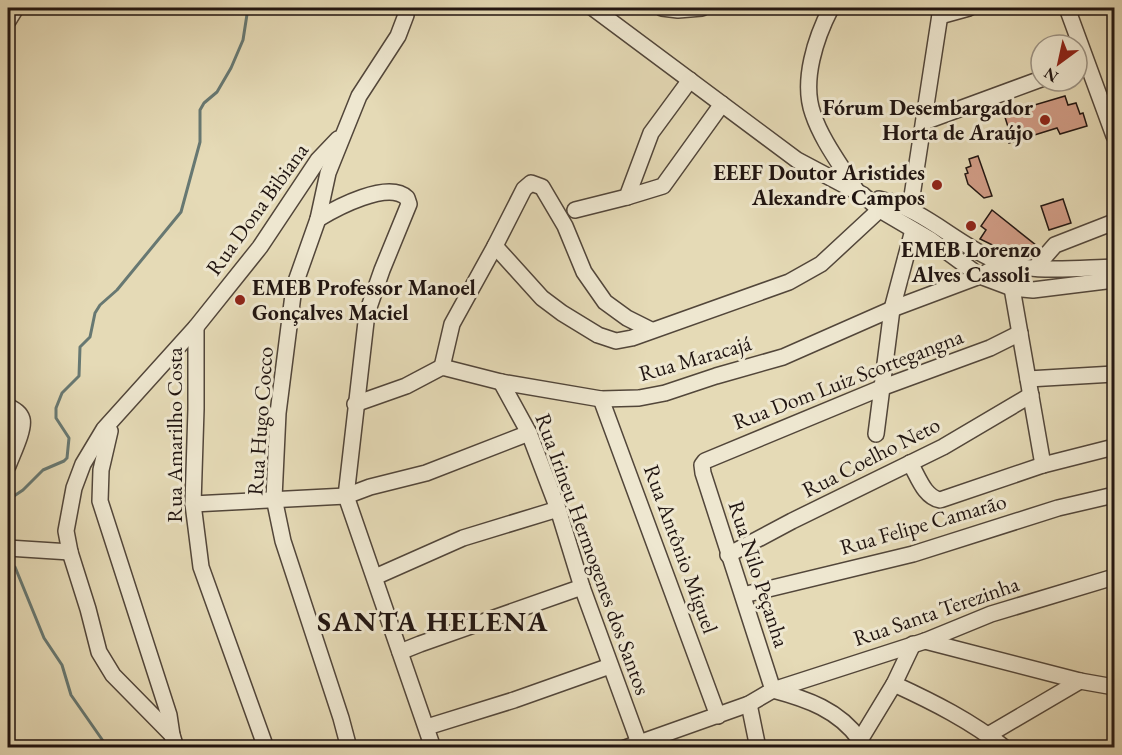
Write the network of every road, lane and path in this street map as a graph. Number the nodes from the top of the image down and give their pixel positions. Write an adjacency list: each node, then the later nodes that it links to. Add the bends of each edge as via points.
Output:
1 (16, 8): 10 (street)
2 (406, 8): 17 (street, Rua Dona Bibiana, via 398,36 359,96)
3 (593, 8): 13 (street)
4 (662, 8): 5 (street)
5 (702, 8)
6 (831, 8): 19 (street, via 809,78 812,113)
7 (969, 8): 9 (street)
8 (1067, 8): 11 (street)
9 (940, 12): 16 (street)
10 (8, 21)
11 (1074, 33)
12 (1089, 78): 18 (street)
13 (690, 80): 15 (street); 22 (street, via 651,133)
14 (1029, 84): 16 (street)
15 (722, 104): 20 (street, via 797,160); 22 (street, via 663,186)
16 (924, 122): 24 (street)
17 (345, 132): 26 (street, Rua Hugo Cocco, via 328,173); 37 (street, Rua Dona Bibiana, via 318,160 260,247)
18 (1114, 136)
19 (827, 145): 20 (street); 21 (street)
20 (823, 173): 21 (street)
21 (860, 193): 23 (street)
22 (627, 197): 25 (street)
23 (884, 206): 24 (street); 28 (street); 38 (street, via 820,264 789,282)
24 (910, 209): 30 (street)
25 (575, 210)
26 (318, 219): 47 (street, via 344,204 374,194 398,192 409,204 367,313); 59 (street, Rua Hugo Cocco, via 294,287 278,413)
27 (1114, 222): 32 (street, via 1055,245)
28 (913, 230): 33 (street); 36 (street)
29 (495, 246): 38 (street, via 542,298 598,335 616,341); 38 (street, via 524,189 531,183 542,187 565,226 584,272 605,302); 40 (street, via 452,324)
30 (1003, 263): 32 (street); 33 (street, Rua Maracajá)
31 (1114, 267): 32 (street)
32 (1035, 268)
33 (980, 276): 35 (street); 36 (street, Rua Maracajá)
34 (1114, 280): 35 (street, via 1033,290)
35 (1012, 288): 39 (street)
36 (892, 309): 44 (street); 46 (street, Rua Maracajá, via 783,357 665,393)
37 (196, 327): 49 (street, Rua Dona Bibiana); 60 (street, Rua Amarilho Costa)
38 (651, 330)
39 (1020, 333): 42 (street); 44 (street, Rua Dom Luiz Scortegangna)
40 (442, 366): 43 (street, Rua Maracajá); 47 (street, via 406,386)
41 (1114, 374): 42 (street)
42 (1028, 379): 45 (street)
43 (501, 382): 46 (street, Rua Maracajá); 50 (street, Rua Irineu Hermogenes dos Santos)
44 (881, 388): 51 (street); 56 (street, Rua Dom Luiz Scortegangna, via 712,456 702,465)
45 (1031, 395): 53 (street, Rua Coelho Neto); 54 (street)
46 (601, 399): 77 (street, Rua Antônio Miguel)
47 (356, 404): 58 (street)
48 (8, 406): 55 (street, via 22,420)
49 (114, 419): 63 (street, Rua Dona Bibiana, via 83,464 74,488 66,531); 80 (street, via 105,445 100,501)
50 (529, 433): 58 (street, via 426,473); 61 (street, Rua Irineu Hermogenes dos Santos)
51 (876, 434)
52 (1114, 447): 54 (street)
53 (910, 463): 54 (street, via 927,493 940,500); 64 (street, Rua Coelho Neto)
54 (1042, 465)
55 (8, 466)
56 (703, 473): 64 (street, Rua Nilo Peçanha)
57 (1114, 495): 68 (street, Rua Felipe Camarão, via 1058,507 913,554)
58 (346, 496): 59 (street); 65 (street)
59 (274, 498): 60 (street); 84 (street, Rua Hugo Cocco, via 283,541)
60 (193, 504): 83 (street, Rua Amarilho Costa, via 201,567)
61 (558, 509): 65 (street, via 463,538); 67 (street, Rua Irineu Hermogenes dos Santos)
62 (8, 548): 63 (street)
63 (70, 552): 80 (street, Rua Dona Bibiana, via 99,652 113,675)
64 (728, 555): 68 (street, Rua Nilo Peçanha)
65 (375, 577): 70 (street)
66 (1114, 577): 69 (street, Rua Santa Terezinha, via 991,614)
67 (582, 587): 70 (street); 71 (street, Rua Irineu Hermogenes dos Santos)
68 (743, 596): 75 (street, Rua Nilo Peçanha)
69 (919, 642): 72 (street); 73 (street); 75 (street, Rua Santa Terezinha)
70 (400, 652): 78 (street)
71 (610, 666): 78 (street); 82 (street, Rua Irineu Hermogenes dos Santos)
72 (1080, 681): 74 (street); 79 (street)
73 (894, 684): 79 (street); 81 (street)
74 (1114, 687)
75 (773, 690): 76 (street, Rua Santa Terezinha); 81 (street, via 828,710 851,728)
76 (749, 704): 77 (street, Rua Santa Terezinha); 86 (street)
77 (718, 716): 82 (street, Rua Santa Terezinha)
78 (427, 728): 85 (street)
79 (988, 735): 87 (street)
80 (174, 741)
81 (859, 744)
82 (632, 745)
83 (266, 747)
84 (349, 747)
85 (433, 747)
86 (758, 747)
87 (1005, 747)

